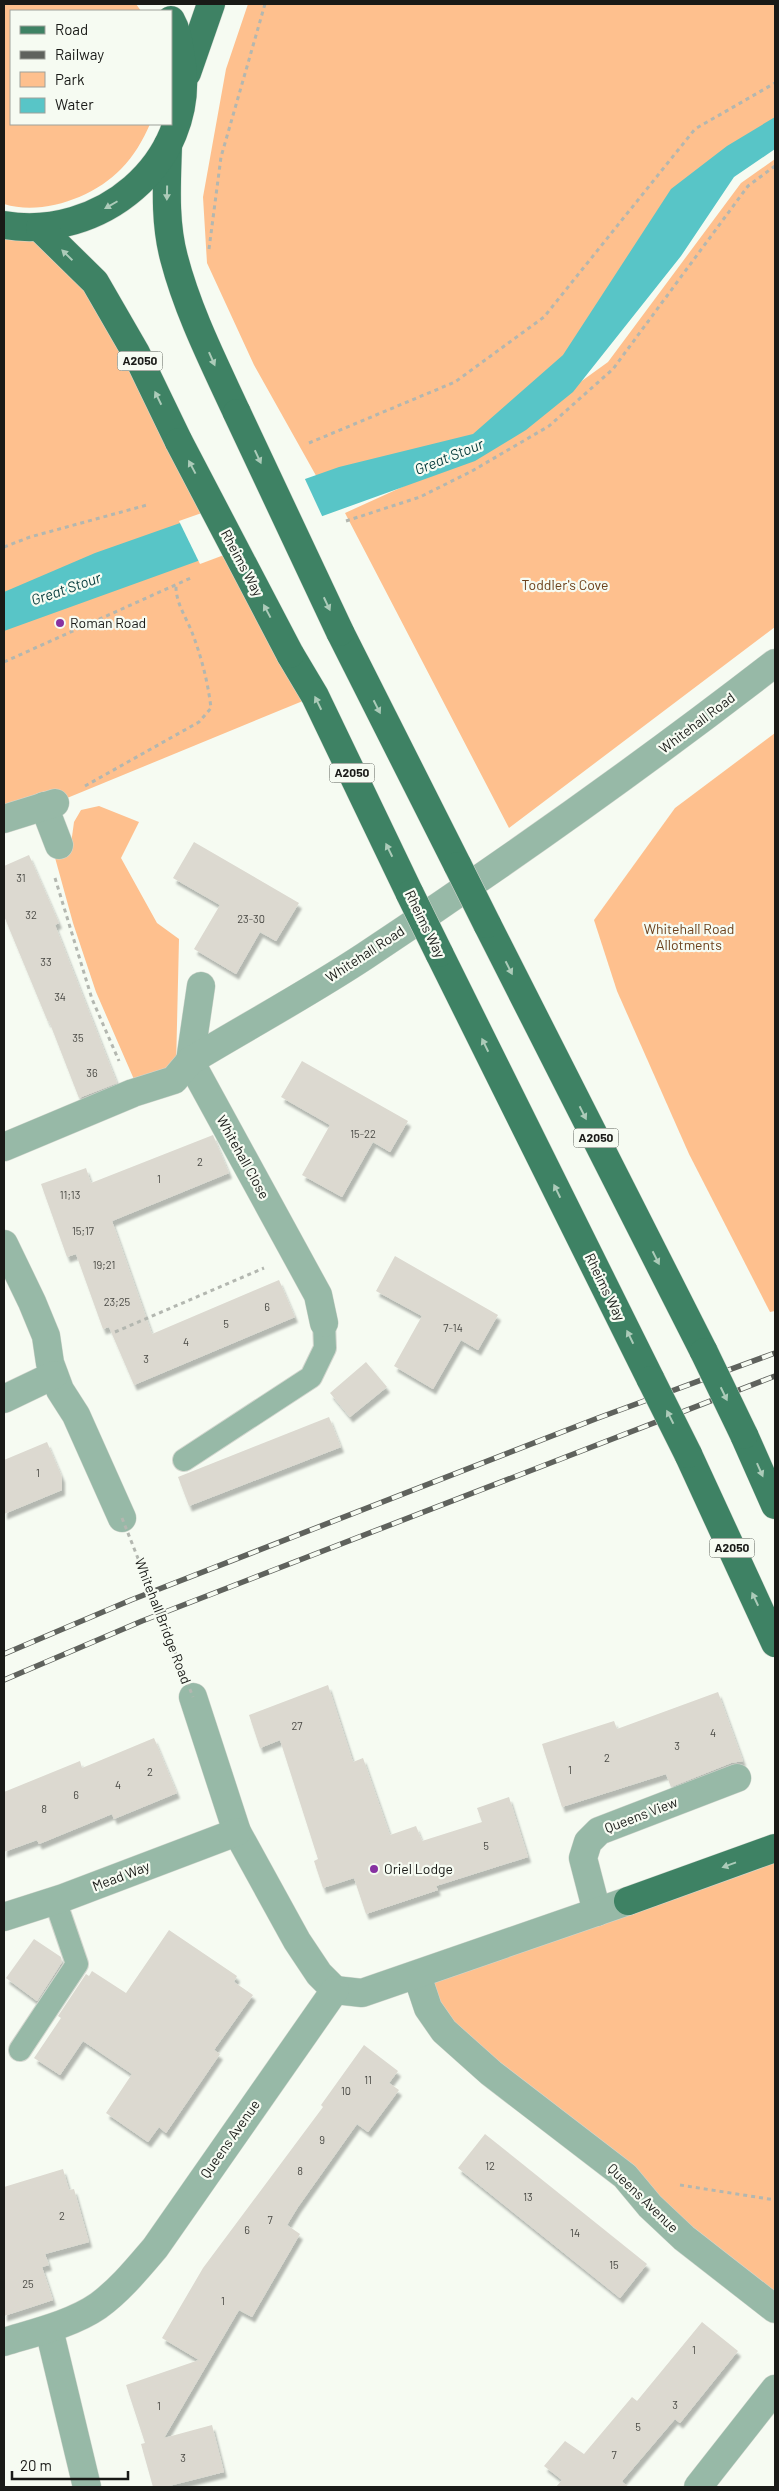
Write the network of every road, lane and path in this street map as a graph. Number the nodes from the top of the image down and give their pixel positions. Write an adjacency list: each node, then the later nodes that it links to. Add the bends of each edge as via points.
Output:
1 (210, 4): 4 (main road)
2 (264, 4): 10 (path, via 221,157)
3 (172, 22): 4 (main road, via 177,32)
4 (184, 82): 6 (main road, via 179,115)
5 (775, 83): 11 (path, via 695,129 544,317 455,382)
6 (168, 145): 9 (main road, one-way to 9, via 145,178 115,204 79,221); 33 (main road, A2050, one-way to 33, bridge, via 166,211 173,257 192,314 340,632 704,1352)
7 (775, 166): 13 (path, via 748,186 613,369 549,426 420,497)
8 (4, 225): 9 (main road)
9 (40, 228): 35 (main road, Rheims Way / A2050, one-way to 9, bridge, via 688,1454 315,696 179,442 136,353 95,282)
10 (209, 254)
11 (309, 443)
12 (147, 505): 14 (path)
13 (346, 521)
14 (4, 547)
15 (194, 577): 16 (path)
16 (176, 584): 17 (path); 19 (path, via 176,594 207,680 211,708 200,722)
17 (4, 662)
18 (775, 663): 23 (street, Whitehall Road, via 576,811 372,951)
19 (50, 805): 20 (street); 21 (street)
20 (4, 819)
21 (56, 857): 24 (path, via 92,999)
22 (201, 986): 23 (street)
23 (190, 1061): 24 (street, Whitehall Road, via 174,1080); 27 (street, Whitehall Close)
24 (133, 1093): 25 (street, Whitehall Road)
25 (4, 1146)
26 (4, 1244): 30 (street, via 46,1336)
27 (296, 1252): 28 (street, Whitehall Close, via 318,1295); 29 (path)
28 (324, 1323): 32 (lane, via 325,1348 310,1377)
29 (115, 1332)
30 (54, 1375): 31 (street); 34 (street, via 76,1415)
31 (4, 1399)
32 (184, 1460)
33 (775, 1505)
34 (122, 1518): 36 (path, Whitehall Bridge Road, bridge)
35 (775, 1643)
36 (193, 1697): 38 (street, Whitehall Bridge Road)
37 (737, 1778): 42 (street, Queens View, via 599,1831 588,1842 583,1858)
38 (237, 1832): 40 (street, Mead Way); 45 (street, Whitehall Bridge Road, via 297,1941 319,1974)
39 (775, 1848): 41 (main road, one-way to 41)
40 (55, 1900): 43 (street, Mead Way); 46 (lane, via 77,1964)
41 (628, 1901): 42 (street)
42 (597, 1912): 44 (street)
43 (4, 1917)
44 (417, 1975): 45 (street, via 362,1993); 47 (street, Queens Avenue, via 428,2008 444,2031 491,2073)
45 (335, 1990): 50 (street, Queens Avenue, via 155,2248 128,2280 96,2307)
46 (20, 2050)
47 (625, 2176): 48 (path); 49 (street, Queens Avenue, via 650,2206 684,2238)
48 (775, 2200)
49 (775, 2309)
50 (49, 2328): 51 (street, Queens Avenue); 53 (street)
51 (4, 2342)
52 (775, 2389): 54 (street)
53 (87, 2487)
54 (698, 2487)

